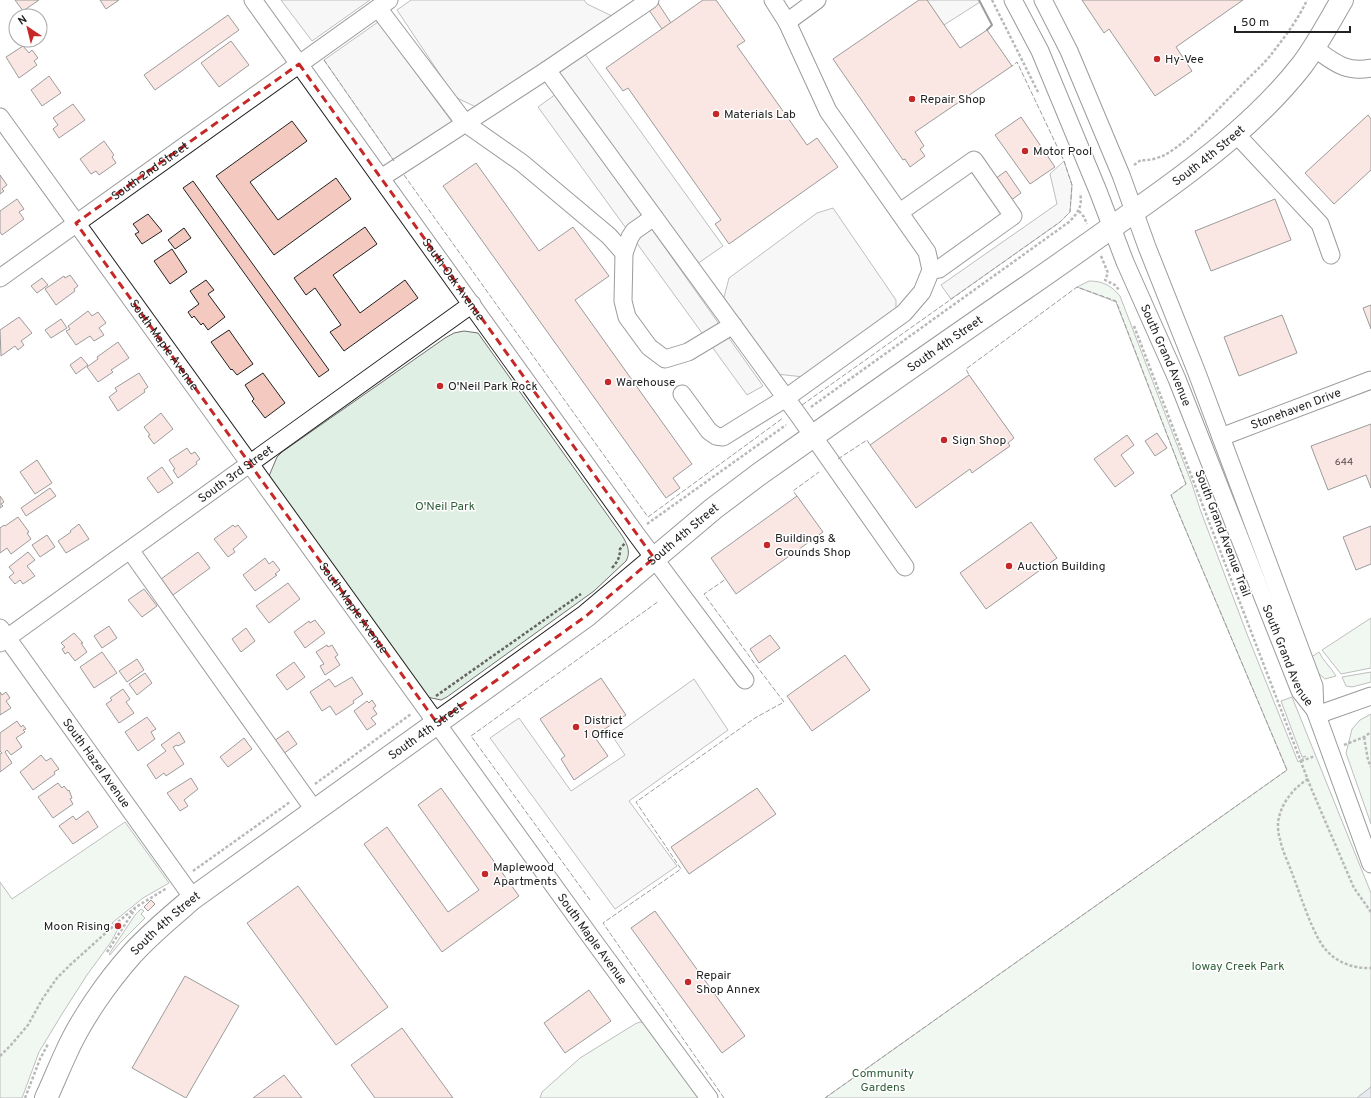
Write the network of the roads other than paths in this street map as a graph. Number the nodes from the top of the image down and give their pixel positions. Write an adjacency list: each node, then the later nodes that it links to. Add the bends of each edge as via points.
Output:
1 (253, 0): 11 (street, South Oak Avenue)
2 (650, 0): 13 (street)
3 (773, 0): 9 (street)
4 (817, 0): 9 (street)
5 (1013, 0): 22 (street, South Grand Avenue, via 1040,51)
6 (1044, 0): 19 (street, South Grand Avenue, via 1069,51 1121,174)
7 (1342, 0): 10 (main road)
8 (384, 4): 11 (street, South 2nd Street); 15 (street)
9 (787, 22): 18 (street, via 828,111)
10 (1314, 48): 12 (street, via 1346,69); 16 (main road, South 4th Street, via 1281,89)
11 (299, 64): 17 (street, South Oak Avenue); 21 (street, South 2nd Street)
12 (1371, 68)
13 (547, 70): 15 (street); 20 (street)
14 (0, 117): 21 (street, South Maple Avenue)
15 (465, 123): 17 (street); 23 (street, via 522,163 608,236)
16 (1236, 134): 19 (main road, South 4th Street); 24 (street, via 1320,224)
17 (381, 178): 27 (street, South Oak Avenue)
18 (900, 212): 25 (street, via 927,252); 25 (street, via 974,160 1013,216 939,269)
19 (1134, 212): 22 (main road, South 4th Street); 33 (street, South Grand Avenue)
20 (654, 216): 23 (street, via 634,231); 28 (street)
21 (76, 223): 26 (street, South 2nd Street); 34 (street, South Maple Avenue)
22 (1111, 228): 32 (main road, South 4th Street); 41 (street, South Grand Avenue, via 1177,379 1300,691)
23 (624, 253): 28 (street, via 624,301 627,317 648,347 665,359 688,352)
24 (1331, 255)
25 (931, 270): 31 (street, via 922,292 904,313)
26 (0, 278)
27 (472, 304): 34 (street, South 3rd Street); 36 (street, South Oak Avenue)
28 (733, 325): 31 (street)
29 (1371, 380): 33 (street, Stonehaven Drive)
30 (682, 394): 31 (street, via 716,436 723,436)
31 (786, 398): 32 (street)
32 (813, 436): 36 (main road, South 4th Street, via 713,509); 37 (street)
33 (1221, 437): 41 (street, South Grand Avenue, via 1314,686)
34 (249, 464): 35 (street, South 3rd Street); 42 (street, South Maple Avenue)
35 (130, 550): 38 (street, South 3rd Street); 43 (street)
36 (654, 558): 39 (street, South Oak Avenue); 42 (main road, South 4th Street, via 586,616)
37 (905, 567)
38 (2, 636): 45 (street, South Hazel Avenue)
39 (745, 680)
40 (1371, 696): 41 (street)
41 (1316, 713): 44 (street, South Grand Avenue)
42 (437, 723): 43 (main road, South 4th Street); 47 (street, South Maple Avenue)
43 (315, 811): 45 (main road, South 4th Street)
44 (1371, 864)
45 (193, 898): 46 (main road, South 4th Street, via 132,953 106,986 66,1052)
46 (46, 1098)
47 (709, 1098)

